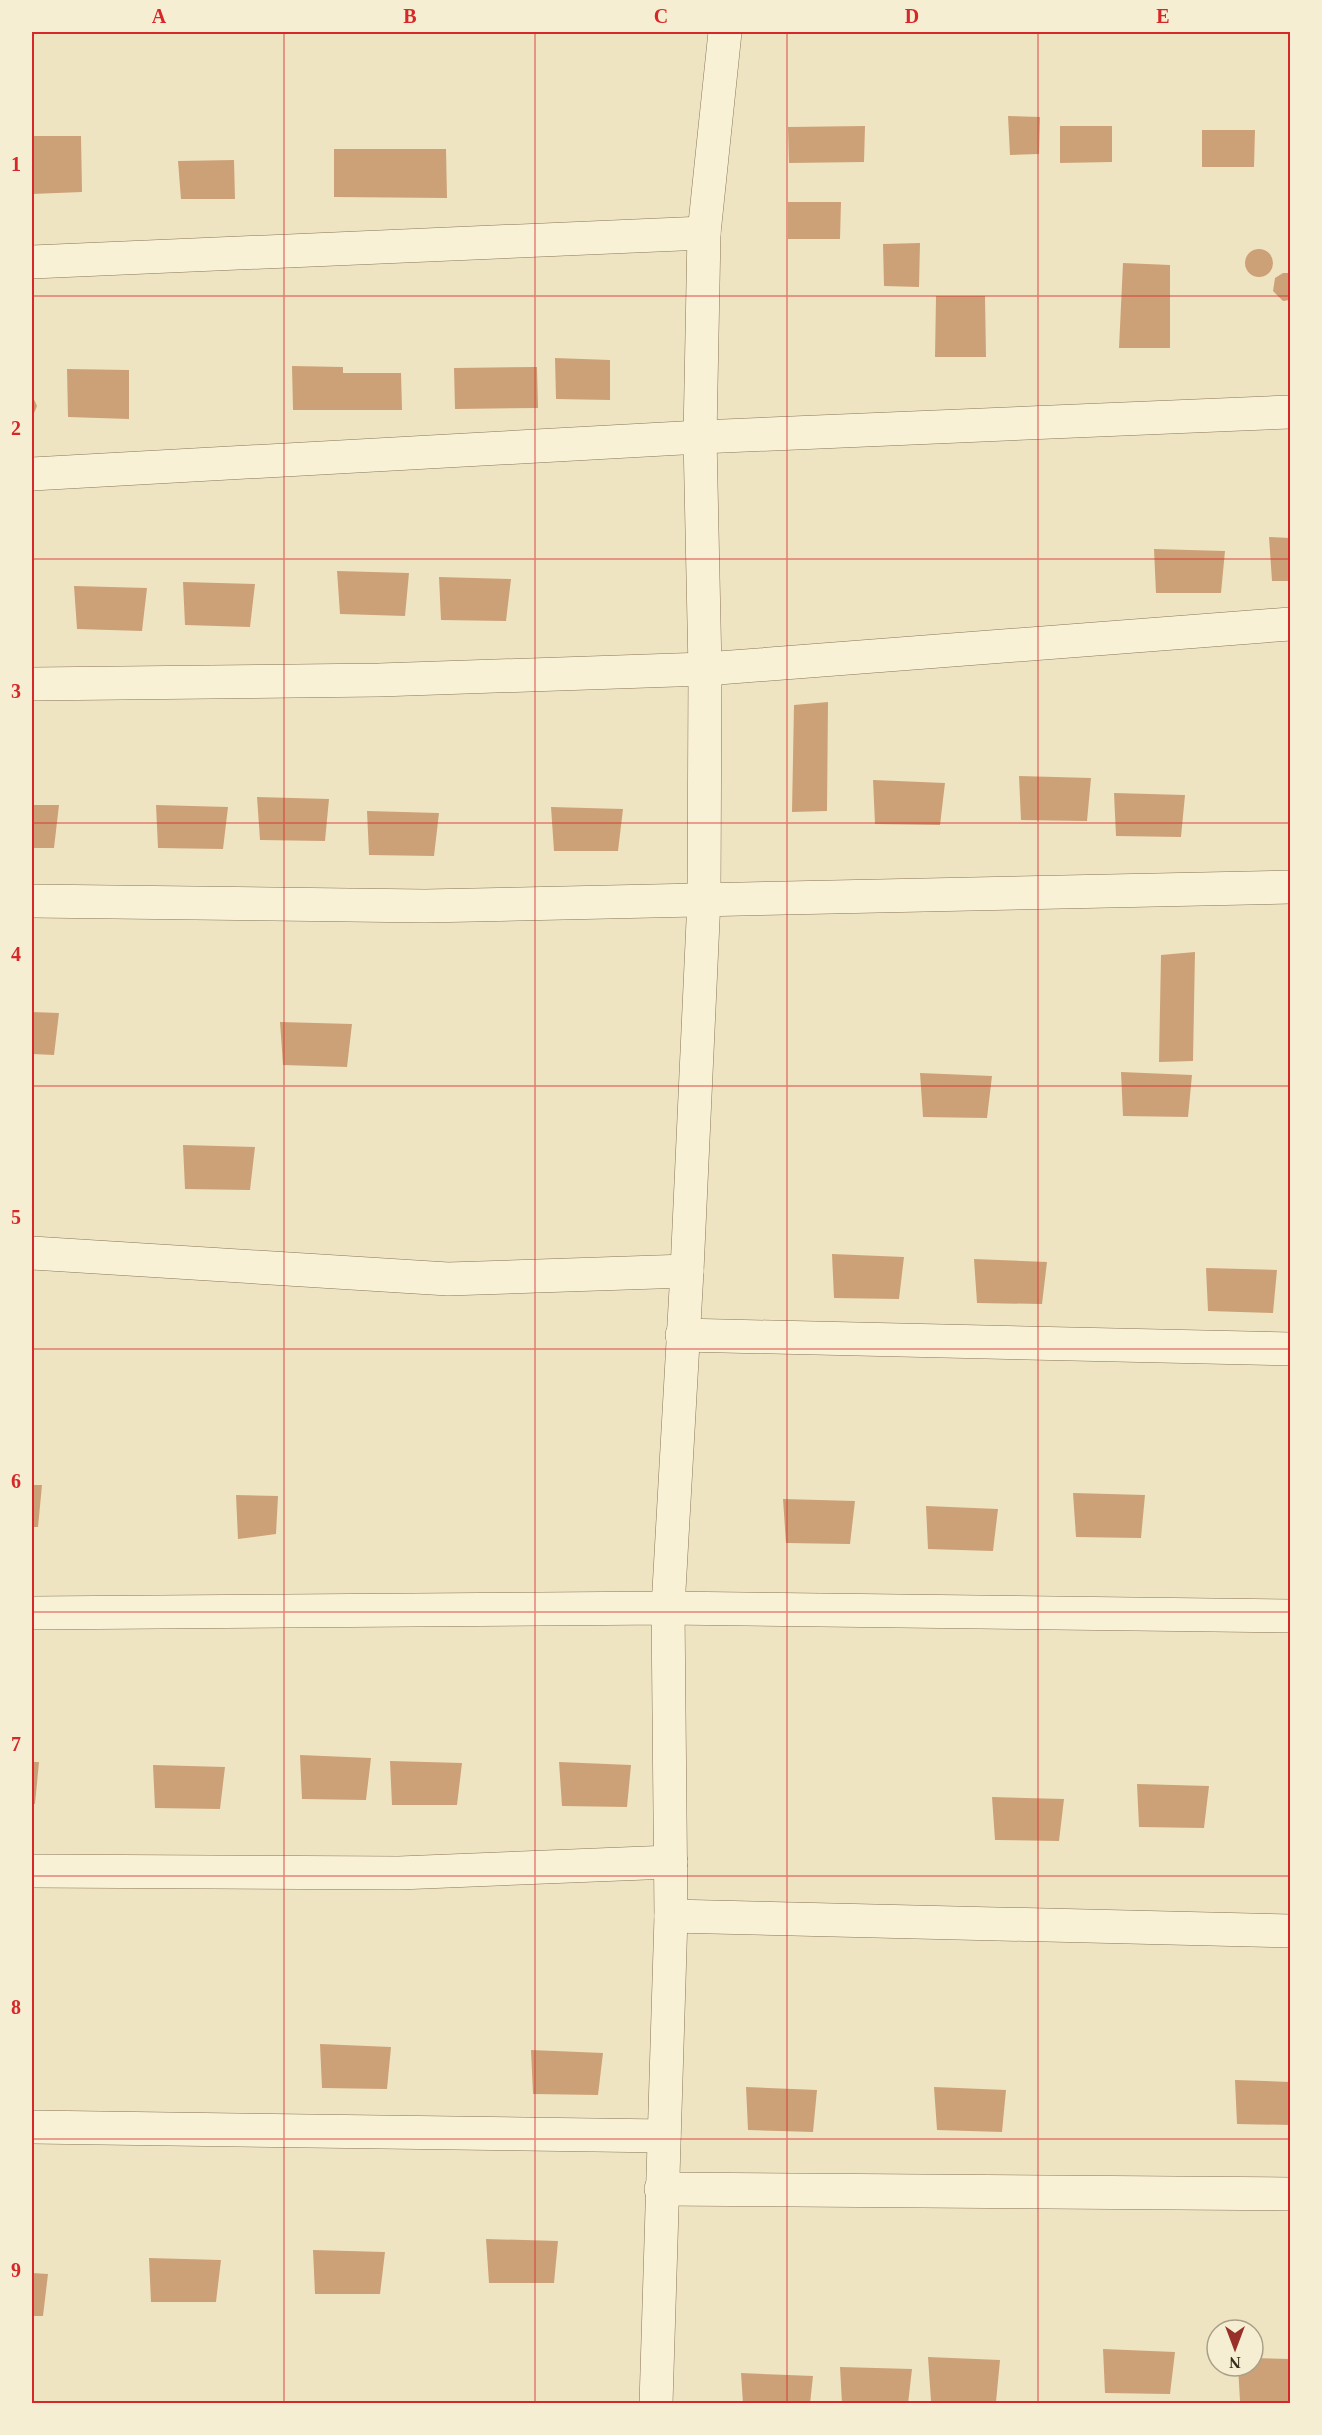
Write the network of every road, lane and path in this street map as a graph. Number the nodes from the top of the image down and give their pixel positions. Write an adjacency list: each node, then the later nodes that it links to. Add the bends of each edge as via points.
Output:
1 (725, 32): 2 (street)
2 (704, 232): 3 (street); 5 (street)
3 (32, 262)
4 (1290, 412): 5 (street)
5 (700, 437): 6 (street); 8 (street)
6 (32, 474)
7 (1290, 624): 8 (street)
8 (705, 669): 9 (street, via 379,680); 11 (street)
9 (32, 684)
10 (1290, 887): 11 (street)
11 (704, 900): 12 (street, via 425,906); 14 (street)
12 (32, 901)
13 (32, 1253): 14 (street, via 448,1279)
14 (687, 1271): 15 (street)
15 (682, 1335): 16 (street); 17 (street)
16 (1290, 1349)
17 (668, 1608): 18 (street); 19 (street); 20 (street)
18 (32, 1613)
19 (1290, 1616)
20 (671, 1862): 21 (street, via 399,1873); 22 (street)
21 (32, 1872)
22 (672, 1916): 23 (street); 25 (street)
23 (1290, 1931)
24 (32, 2127): 25 (street)
25 (664, 2136): 26 (street)
26 (661, 2189): 27 (street); 28 (street)
27 (1290, 2194)
28 (656, 2403)

